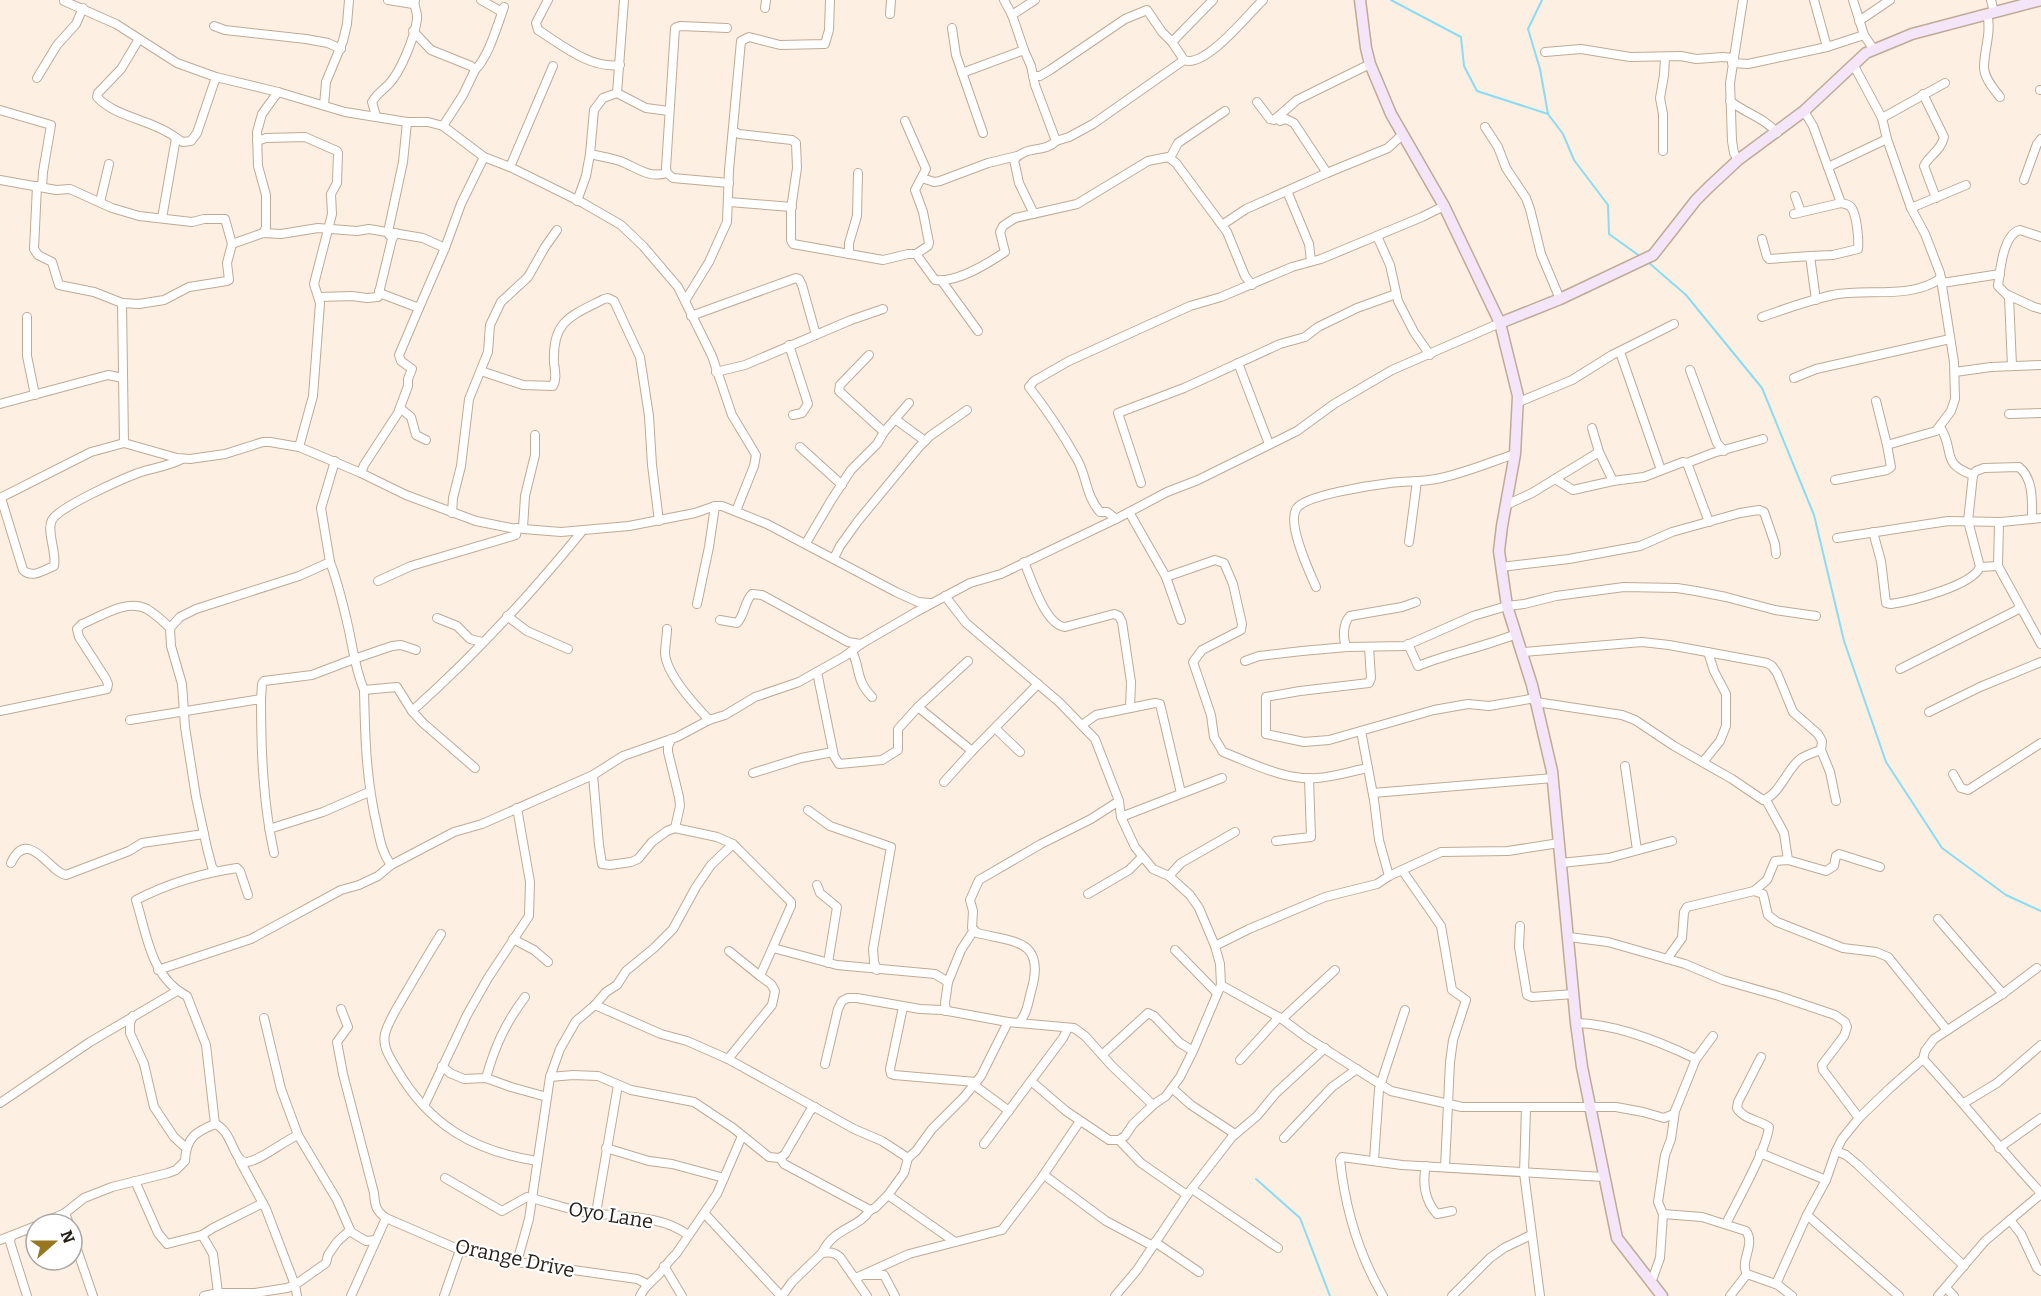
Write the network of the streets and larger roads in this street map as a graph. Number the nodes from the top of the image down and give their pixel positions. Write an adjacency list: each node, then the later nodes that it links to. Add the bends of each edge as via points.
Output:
1 (349, 0): 34 (street)
2 (388, 0): 20 (street)
3 (481, 0): 45 (street, via 503,10 488,51)
4 (548, 0): 43 (street, via 536,23 538,30 591,61)
5 (624, 0): 43 (street)
6 (830, 0): 71 (street, via 829,35 824,45 795,46 743,39)
7 (891, 0): 23 (street)
8 (1004, 0): 24 (street)
9 (1035, 0): 24 (street)
10 (1213, 0): 32 (street)
11 (1263, 0): 39 (street, via 1214,49 1192,62)
12 (1360, 0): 41 (street)
13 (1743, 0): 40 (street)
14 (1814, 0): 33 (street)
15 (1853, 0): 25 (street)
16 (1890, 0): 25 (street)
17 (1991, 0): 22 (street)
18 (2041, 0): 22 (street)
19 (64, 1): 21 (street)
20 (414, 2): 29 (street, via 417,18)
21 (83, 8): 31 (street); 49 (street)
22 (1990, 13): 36 (street, via 1912,34); 54 (street, via 1984,67)
23 (890, 14)
24 (1012, 15): 35 (street)
25 (1859, 21): 30 (street)
26 (214, 26): 34 (street, via 306,39)
27 (727, 28): 59 (street, via 675,28)
28 (952, 28): 46 (street)
29 (413, 31): 45 (street, via 431,50); 62 (street, via 401,66 372,102)
30 (1864, 35): 33 (street); 36 (street)
31 (139, 39): 48 (street, via 177,63); 73 (street, via 121,69 97,97)
32 (1172, 42): 39 (street); 47 (street, via 1147,10 1142,11 1040,76)
33 (1827, 47): 40 (street, via 1748,64)
34 (341, 49): 57 (street, via 326,82)
35 (1024, 50): 46 (street); 47 (street)
36 (1874, 50): 42 (street)
37 (1545, 52): 38 (street, via 1581,49 1630,57)
38 (1665, 57): 40 (street); 78 (street, via 1660,98)
39 (1184, 60): 77 (street, via 1093,124)
40 (1733, 60): 55 (street)
41 (1370, 64): 63 (street, via 1297,100); 72 (street)
42 (1853, 64): 61 (street); 64 (street)
43 (620, 65): 52 (street)
44 (553, 66): 85 (street)
45 (475, 70): 67 (street)
46 (962, 73): 69 (street)
47 (1033, 76): 77 (street)
48 (216, 77): 51 (street); 73 (street, via 197,133 191,141)
49 (37, 78)
50 (1946, 83): 53 (street)
51 (278, 92): 57 (street); 76 (street, via 262,114)
52 (617, 93): 59 (street, via 646,108); 79 (street, via 603,98 594,110)
53 (1923, 94): 64 (street); 98 (street, via 1944,137 1924,166)
54 (2000, 97)
55 (1730, 101): 70 (street); 83 (street, via 1732,141)
56 (1257, 102): 63 (street, via 1272,120)
57 (324, 105): 62 (street)
58 (0, 110): 95 (street, via 51,125)
59 (669, 111): 88 (street)
60 (1225, 111): 82 (street, via 1178,143)
61 (1804, 111): 70 (street); 86 (street)
62 (376, 116): 66 (street)
63 (1278, 117): 87 (street, via 1280,121 1294,123)
64 (1882, 118): 74 (street)
65 (905, 121): 90 (street, via 925,166)
66 (407, 122): 67 (street); 112 (street)
67 (443, 126): 81 (street)
68 (1485, 128): 130 (street, via 1526,198 1541,254)
69 (983, 133)
70 (1777, 133): 83 (street)
71 (735, 134): 93 (street); 104 (street, via 796,143)
72 (1403, 134): 87 (street, via 1388,148); 103 (street)
73 (176, 138): 107 (street)
74 (1887, 139): 86 (street); 105 (street)
75 (2041, 139): 92 (street)
76 (257, 141): 109 (street, via 305,137 337,151 338,175 331,194); 111 (street, via 258,166 265,189)
77 (1056, 141): 80 (street)
78 (1663, 151)
79 (590, 154): 88 (street, via 619,160 647,174); 99 (street)
80 (1017, 156): 90 (street, via 940,181); 106 (street, via 1014,163 1019,183)
81 (484, 157): 85 (street); 117 (street)
82 (1170, 158): 106 (street, via 1148,161 1077,204); 108 (street)
83 (1738, 160): 130 (street, via 1696,200 1653,255)
84 (109, 164): 100 (street)
85 (510, 167): 99 (street)
86 (1828, 167): 102 (street)
87 (1328, 172): 96 (street)
88 (667, 173): 93 (street, via 673,178)
89 (858, 173): 118 (street, via 857,216)
90 (922, 178): 119 (street, via 915,189 929,243)
91 (0, 180): 95 (street)
92 (2024, 180)
93 (729, 183): 101 (street)
94 (1966, 185): 98 (street)
95 (40, 187): 100 (street, via 70,189); 133 (street, via 34,249 52,262 59,285)
96 (1287, 191): 108 (street, via 1246,209); 121 (street, via 1309,244)
97 (1795, 196): 102 (street, via 1798,213)
98 (1936, 198): 105 (street)
99 (578, 201): 132 (street, via 621,225 678,287)
100 (100, 202): 107 (street, via 132,214)
101 (729, 202): 104 (street); 132 (street, via 724,229)
102 (1841, 203): 120 (street, via 1852,210 1858,249)
103 (1444, 206): 113 (street); 140 (street)
104 (792, 207): 118 (street, via 793,244)
105 (1911, 208): 124 (street, via 1925,234)
106 (1034, 214): 123 (street, via 1003,226 1000,232 1005,252 979,268)
107 (162, 218): 116 (street, via 192,222 225,219)
108 (1222, 225): 125 (street)
109 (328, 229): 111 (street); 112 (street, via 369,229); 129 (street, via 314,284)
110 (557, 230): 153 (street, via 528,277 501,302 490,325 488,352)
111 (266, 232): 116 (street)
112 (392, 235): 117 (street, via 423,238); 126 (street)
113 (1377, 236): 121 (street); 127 (street, via 1390,265)
114 (2041, 237): 122 (street, via 2015,231 2010,236)
115 (1762, 240): 120 (street, via 1769,260)
116 (232, 244): 133 (street, via 229,280 189,287 164,300)
117 (445, 248): 134 (street)
118 (849, 254): 119 (street, via 880,260)
119 (916, 254): 123 (street, via 935,280)
120 (1810, 256): 131 (street)
121 (1311, 261): 125 (street)
122 (2000, 274): 124 (street); 128 (street, via 1998,288)
123 (941, 280): 142 (street)
124 (1942, 284): 131 (street); 144 (street)
125 (1252, 285): 203 (street, via 1190,306 1069,362 1029,387 1079,463 1094,505)
126 (379, 291): 129 (street, via 378,297); 134 (street)
127 (1396, 294): 148 (street); 149 (street)
128 (2008, 295): 136 (street); 151 (street)
129 (319, 297): 179 (street, via 313,396)
130 (1560, 299): 140 (street)
131 (1816, 300): 138 (street)
132 (685, 301): 137 (street)
133 (122, 303): 156 (street)
134 (420, 308): 163 (street, via 399,355 412,369)
135 (883, 309): 143 (street)
136 (2041, 309)
137 (691, 316): 143 (street, via 796,278 802,285); 154 (street)
138 (1762, 316)
139 (27, 317): 158 (street, via 27,356)
140 (1500, 323): 148 (street); 161 (street)
141 (1674, 324): 146 (street)
142 (978, 331)
143 (816, 335): 145 (street)
144 (1950, 339): 155 (street); 157 (street, via 1816,369)
145 (789, 345): 154 (street, via 745,365); 167 (street, via 808,404 802,413)
146 (1620, 352): 161 (street, via 1572,380); 187 (street)
147 (869, 355): 171 (street, via 840,385 839,391)
148 (1430, 355): 177 (street, via 1392,370 1297,431)
149 (1238, 363): 177 (street); 194 (street, via 1118,413)
150 (2041, 365): 151 (street)
151 (2012, 366): 155 (street)
152 (1690, 370): 181 (street, via 1717,444)
153 (481, 371): 201 (street, via 470,399); 205 (street, via 523,385 553,386 554,346 562,324 604,299 614,301 640,357)
154 (716, 372): 199 (street, via 732,414 756,455)
155 (1955, 372): 170 (street, via 1954,406)
156 (123, 378): 158 (street, via 108,375); 176 (street)
157 (1794, 378)
158 (34, 395): 162 (street)
159 (1876, 400): 178 (street)
160 (909, 402): 168 (street)
161 (1519, 402): 183 (street)
162 (0, 404)
163 (400, 408): 174 (street, via 411,417 416,435); 188 (street)
164 (967, 410): 175 (street)
165 (2041, 413): 166 (street)
166 (2009, 414)
167 (793, 415)
168 (895, 419): 171 (street); 175 (street)
169 (1592, 428): 182 (street)
170 (1940, 428): 178 (street); 189 (street, via 1952,464)
171 (884, 432): 195 (street)
172 (535, 435): 209 (street, via 535,455)
173 (1763, 439): 181 (street)
174 (426, 440)
175 (925, 441): 216 (street, via 858,521)
176 (124, 443): 184 (street); 196 (street, via 90,452)
177 (1269, 444): 200 (street)
178 (1887, 445): 191 (street, via 1890,468)
179 (298, 447): 184 (street, via 263,442 225,454); 185 (street)
180 (800, 447): 195 (street)
181 (1724, 451): 186 (street)
182 (1599, 452): 190 (street); 193 (street)
183 (1515, 454): 192 (street, via 1442,478); 197 (street)
184 (183, 459): 196 (street, via 112,484 56,514 50,524 54,566 31,575 22,570)
185 (335, 461): 188 (street); 217 (street, via 321,508)
186 (1687, 463): 187 (street); 207 (street)
187 (1661, 470): 193 (street, via 1636,479)
188 (361, 473): 201 (street)
189 (1973, 475): 204 (street, via 1984,468 2022,469 2031,492); 206 (street)
190 (1555, 479): 193 (street, via 1573,490); 197 (street)
191 (1835, 480)
192 (1417, 481): 213 (street); 224 (street, via 1327,495 1296,508 1299,544)
193 (1613, 481)
194 (1141, 483)
195 (842, 485): 214 (street)
196 (1, 498)
197 (1506, 505): 219 (street)
198 (715, 506): 199 (street); 205 (street); 228 (street)
199 (736, 510): 214 (street)
200 (1128, 512): 203 (street); 222 (street)
201 (452, 513): 209 (street)
202 (2041, 518): 204 (street)
203 (1116, 519): 218 (street)
204 (2032, 519): 208 (street)
205 (659, 521): 210 (street)
206 (1968, 521): 208 (street); 211 (street); 220 (street)
207 (1709, 522): 215 (street, via 1750,510 1764,512); 219 (street, via 1640,546)
208 (2000, 522): 221 (street)
209 (520, 528): 210 (street); 223 (street, via 516,535 411,566)
210 (583, 530): 233 (street)
211 (1873, 532): 212 (street); 220 (street, via 1886,603 1930,595 1974,575)
212 (1837, 538)
213 (1409, 542)
214 (806, 543): 216 (street)
215 (1776, 554)
216 (834, 558): 226 (street)
217 (330, 562): 238 (street, via 196,609); 252 (street)
218 (1024, 562): 225 (street); 264 (street, via 1040,601 1059,627 1119,616 1131,682)
219 (1501, 567): 230 (street)
220 (1980, 567): 221 (street)
221 (1998, 567): 231 (street)
222 (1166, 577): 237 (street); 288 (street, via 1215,560 1224,563 1242,627 1238,633 1202,650 1192,662 1211,715 1214,737 1223,752 1286,776)
223 (378, 581)
224 (1316, 587)
225 (945, 596): 229 (street); 258 (street, via 966,623)
226 (918, 602): 229 (street); 232 (street)
227 (1416, 602): 245 (street, via 1350,616 1346,619 1344,638)
228 (697, 604)
229 (932, 604): 232 (street)
230 (1507, 606): 234 (street, via 1624,587 1677,588); 240 (street); 243 (street)
231 (2019, 609): 244 (street); 256 (street)
232 (916, 612): 242 (street)
233 (507, 616): 241 (street); 247 (street, via 527,632)
234 (1816, 616)
235 (437, 618): 241 (street)
236 (720, 620): 242 (street, via 737,623 748,598 752,594 762,595 848,642)
237 (1181, 620)
238 (170, 628): 265 (street, via 147,609 133,605 82,624 77,629 79,637 106,679 107,689); 266 (street)
239 (667, 629): 270 (street, via 665,654 671,670)
240 (1516, 634): 243 (street, via 1418,666); 250 (street)
241 (482, 642): 267 (street)
242 (861, 644): 249 (street)
243 (1408, 644): 246 (street)
244 (2041, 644)
245 (1347, 647): 246 (street); 254 (street, via 1259,656)
246 (1369, 647): 273 (street, via 1369,683 1270,695 1265,703 1264,732 1270,736 1304,742)
247 (568, 649)
248 (416, 650): 252 (street, via 393,646)
249 (852, 651): 257 (street); 260 (street, via 860,681)
250 (1523, 652): 251 (street, via 1642,642); 262 (street)
251 (1708, 652): 276 (street, via 1772,666 1793,712 1818,734); 280 (street, via 1726,694 1726,726 1720,741)
252 (354, 659): 259 (street); 261 (street, via 312,675 264,681)
253 (968, 661): 263 (street)
254 (1245, 661)
255 (2041, 662): 268 (street)
256 (1900, 669)
257 (817, 672): 270 (street); 277 (street)
258 (1038, 684): 271 (street); 272 (street)
259 (364, 690): 267 (street, via 397,687); 291 (street)
260 (872, 697)
261 (261, 699): 266 (street); 301 (street)
262 (1536, 700): 273 (street, via 1434,710); 280 (street, via 1622,715); 289 (street)
263 (918, 707): 277 (street, via 898,729 898,750 882,760 839,764); 278 (street)
264 (1130, 708): 271 (street, via 1096,715); 293 (street, via 1160,704)
265 (0, 711)
266 (184, 711): 269 (street); 303 (street)
267 (412, 711): 282 (street)
268 (1929, 712)
269 (130, 720)
270 (709, 720): 274 (street)
271 (1082, 725): 295 (street, via 1095,739)
272 (996, 729): 278 (street); 279 (street)
273 (1361, 731): 283 (street)
274 (671, 739): 286 (street, via 623,756); 300 (street, via 668,752 680,806)
275 (2041, 743): 285 (street, via 1968,790 1961,788)
276 (1821, 750): 294 (street, via 1796,762); 296 (street)
277 (833, 752): 284 (street)
278 (972, 752): 290 (street)
279 (1020, 752)
280 (1703, 762): 294 (street)
281 (1625, 766): 308 (street)
282 (475, 768)
283 (1368, 768): 288 (street); 292 (street)
284 (753, 773)
285 (1953, 774)
286 (593, 775): 297 (street); 300 (street, via 602,864 638,859 652,842)
287 (1222, 778): 293 (street)
288 (1309, 778): 304 (street, via 1311,837)
289 (1553, 778): 292 (street); 306 (street)
290 (944, 782)
291 (369, 792): 301 (street); 314 (street, via 383,851)
292 (1373, 793): 319 (street, via 1379,840)
293 (1181, 794): 299 (street)
294 (1766, 800): 311 (street, via 1784,833)
295 (1119, 801): 299 (street); 326 (street, via 979,880 970,900)
296 (1836, 801)
297 (517, 808): 314 (street, via 454,832); 329 (street, via 530,882 530,909)
298 (808, 810): 339 (street, via 830,825 891,847 873,949)
299 (1121, 817): 310 (street)
300 (675, 828): 307 (street)
301 (269, 829): 309 (street)
302 (1235, 832): 318 (street, via 1181,863)
303 (204, 834): 312 (street, via 142,843 66,875 58,873 33,850 21,851); 317 (street)
304 (1276, 841)
305 (1672, 841): 308 (street)
306 (1559, 843): 313 (street); 316 (street, via 1508,851 1441,852)
307 (733, 844): 331 (street, via 791,902); 348 (street, via 711,865 673,929)
308 (1637, 850): 313 (street, via 1609,858)
309 (274, 853)
310 (1142, 857): 318 (street, via 1153,869); 322 (street, via 1129,870)
311 (1788, 860): 315 (street, via 1826,870 1834,866 1836,856 1843,854); 321 (street, via 1775,861 1767,880)
312 (12, 863)
313 (1561, 863): 328 (street)
314 (391, 865): 338 (street, via 378,876 341,890 251,939)
315 (1880, 867)
316 (1402, 870): 319 (street); 384 (street, via 1441,926 1452,990 1466,1000 1453,1040)
317 (215, 871): 323 (street, via 239,869); 338 (street, via 136,900)
318 (1169, 876): 330 (street, via 1199,908)
319 (1389, 876): 330 (street, via 1377,884 1325,897)
320 (817, 885): 336 (street, via 820,893 837,907)
321 (1754, 891): 334 (street, via 1687,907 1682,938); 360 (street, via 1763,894 1768,915 1777,922 1843,948 1876,951 1888,957)
322 (1088, 894)
323 (248, 895)
324 (1938, 919): 346 (street)
325 (1520, 926): 345 (street, via 1519,947 1527,995)
326 (974, 930): 342 (street, via 960,950); 358 (street, via 1020,944 1032,953 1035,977)
327 (441, 934): 386 (street, via 384,1036 386,1052)
328 (1569, 937): 334 (street, via 1608,942); 345 (street)
329 (513, 939): 335 (street); 372 (street, via 467,1014)
330 (1215, 946): 343 (street, via 1220,964)
331 (773, 948): 336 (street); 341 (street)
332 (1175, 950): 343 (street, via 1210,988)
333 (729, 951): 341 (street)
334 (1667, 959): 393 (street, via 1835,1015 1845,1022 1844,1036 1822,1065)
335 (548, 962)
336 (828, 963): 339 (street)
337 (2037, 968): 346 (street)
338 (158, 970): 344 (street)
339 (877, 970): 342 (street, via 935,974)
340 (1335, 970): 355 (street)
341 (760, 976): 367 (street, via 775,991 772,1005)
342 (948, 982): 352 (street)
343 (1219, 989): 355 (street); 364 (street)
344 (177, 991): 353 (street); 396 (street, via 187,996 206,1045)
345 (1574, 994): 357 (street)
346 (2002, 994): 360 (street)
347 (525, 997): 375 (street, via 497,1042)
348 (595, 1005): 367 (street); 374 (street, via 570,1029)
349 (903, 1007): 352 (street); 371 (street, via 845,999 838,1009); 377 (street, via 891,1074)
350 (341, 1009): 435 (street, via 348,1027 337,1042 343,1074 376,1209)
351 (1406, 1010): 379 (street)
352 (946, 1011): 356 (street)
353 (133, 1016): 382 (street); 404 (street, via 130,1033 144,1064 154,1107)
354 (264, 1018): 399 (street, via 281,1089)
355 (1281, 1018): 363 (street); 370 (street)
356 (1008, 1022): 358 (street); 377 (street)
357 (1576, 1023): 368 (street, via 1639,1036); 389 (street)
358 (1024, 1024): 359 (street)
359 (1068, 1028): 365 (street, via 1085,1036); 376 (street)
360 (1947, 1030): 369 (street, via 1929,1044)
361 (1713, 1036): 368 (street)
362 (2041, 1045): 383 (street, via 1997,1083)
363 (1325, 1048): 373 (street); 398 (street)
364 (1193, 1051): 365 (street, via 1148,1013); 380 (street)
365 (1102, 1055): 385 (street)
366 (1761, 1057): 408 (street, via 1737,1108 1741,1115 1769,1127)
367 (728, 1059): 387 (street)
368 (1696, 1059): 391 (street)
369 (1923, 1059): 383 (street); 393 (street)
370 (1240, 1060)
371 (825, 1064)
372 (442, 1066): 375 (street, via 464,1079); 386 (street)
373 (1358, 1070): 379 (street); 401 (street, via 1332,1087)
374 (550, 1077): 378 (street, via 598,1076); 381 (street)
375 (486, 1078): 381 (street)
376 (1031, 1081): 390 (street); 395 (street)
377 (975, 1084): 390 (street); 410 (street)
378 (618, 1085): 400 (street, via 694,1102); 405 (street)
379 (1380, 1085): 384 (street); 411 (street)
380 (1172, 1088): 385 (street); 398 (street)
381 (547, 1096): 413 (street)
382 (0, 1103)
383 (1964, 1103): 406 (street)
384 (1448, 1104): 388 (street, via 1479,1109); 415 (street)
385 (1153, 1105): 402 (street)
386 (424, 1106): 413 (street, via 473,1143 490,1151)
387 (815, 1107): 409 (street); 410 (street)
388 (1526, 1108): 389 (street); 416 (street)
389 (1590, 1108): 392 (street, via 1616,1107); 418 (street)
390 (1009, 1110): 403 (street)
391 (1674, 1114): 392 (street); 397 (street)
392 (1664, 1118): 397 (street)
393 (1859, 1118): 407 (street)
394 (2041, 1118): 406 (street)
395 (1080, 1121): 402 (street, via 1109,1140); 417 (street)
396 (216, 1124): 404 (street, via 200,1130); 412 (street, via 227,1133)
397 (1671, 1133): 433 (street, via 1658,1202)
398 (1235, 1134): 423 (street)
399 (298, 1135): 412 (street, via 252,1160); 438 (street, via 337,1200)
400 (742, 1136): 409 (street, via 769,1157); 420 (street)
401 (1284, 1138)
402 (1119, 1140): 423 (street, via 1142,1163)
403 (984, 1144)
404 (186, 1148): 422 (street, via 185,1161 176,1170)
405 (606, 1148): 420 (street); 431 (street)
406 (2000, 1148): 424 (street)
407 (1836, 1150): 421 (street); 453 (street, via 1858,1165)
408 (1760, 1153): 421 (street); 437 (street)
409 (780, 1158): 428 (street, via 784,1164)
410 (908, 1158): 425 (street, via 904,1173)
411 (1374, 1160): 414 (street); 477 (street, via 1340,1160 1344,1192 1358,1238)
412 (240, 1161): 427 (street)
413 (537, 1161): 426 (street)
414 (1426, 1166): 415 (street); 429 (street, via 1424,1181 1431,1205 1437,1214)
415 (1445, 1167): 416 (street)
416 (1524, 1173): 418 (street); 442 (street)
417 (1044, 1175): 446 (street, via 1002,1230); 447 (street, via 1106,1221)
418 (1604, 1176): 459 (street, via 1617,1238)
419 (445, 1178): 426 (street, via 502,1211)
420 (724, 1178): 432 (street)
421 (1826, 1180): 434 (street)
422 (135, 1181): 430 (street, via 84,1198); 440 (street, via 158,1233 168,1244)
423 (1189, 1192): 447 (street); 448 (street)
424 (2041, 1193): 436 (street)
425 (888, 1195): 428 (street); 446 (street)
426 (532, 1198): 431 (street, Oyo Lane); 451 (street)
427 (263, 1203): 440 (street); 462 (street)
428 (870, 1210): 450 (street, via 834,1236)
429 (1452, 1211)
430 (66, 1212)
431 (596, 1213): 441 (street, Oyo Lane, via 662,1222)
432 (705, 1214): 441 (street); 473 (street)
433 (1663, 1214): 437 (street, via 1702,1217); 459 (street, via 1660,1258)
434 (1807, 1215): 461 (street); 483 (street)
435 (386, 1218): 445 (street); 449 (street, Orange Drive)
436 (2010, 1220): 453 (street); 455 (street)
437 (1726, 1224): 457 (street, via 1749,1235 1744,1268)
438 (350, 1230): 445 (street, via 366,1241); 462 (street, via 328,1254 326,1263)
439 (24, 1231): 443 (street)
440 (202, 1235): 464 (street, via 213,1254)
441 (688, 1235): 452 (street)
442 (1531, 1235): 478 (street, via 1490,1258); 479 (street)
443 (11, 1237): 444 (street); 465 (street)
444 (0, 1240)
445 (376, 1240): 469 (street)
446 (955, 1242): 458 (street, via 909,1254)
447 (1154, 1244): 456 (street); 476 (street)
448 (1278, 1248)
449 (460, 1250): 451 (street, Orange Drive); 470 (street)
450 (822, 1253): 458 (street, via 834,1252); 473 (street)
451 (517, 1262): 460 (street, Orange Drive, via 637,1279)
452 (664, 1266): 460 (street); 472 (street)
453 (1964, 1266): 463 (street)
454 (84, 1270): 466 (street)
455 (2041, 1271)
456 (1199, 1272)
457 (1747, 1274): 461 (street); 481 (street)
458 (858, 1276): 474 (street); 475 (street, via 885,1275)
459 (1651, 1283): 480 (street)
460 (647, 1284): 471 (street)
461 (1776, 1284): 482 (street)
462 (295, 1285): 464 (street, via 255,1293); 468 (street)
463 (1946, 1288): 484 (street); 485 (street)
464 (218, 1293): 467 (street)
465 (26, 1296)
466 (93, 1296)
467 (204, 1296)
468 (297, 1296)
469 (351, 1296)
470 (444, 1296)
471 (640, 1296)
472 (682, 1296)
473 (781, 1296)
474 (867, 1296)
475 (895, 1296)
476 (1115, 1296)
477 (1383, 1296)
478 (1452, 1296)
479 (1540, 1296)
480 (1662, 1296)
481 (1730, 1296)
482 (1792, 1296)
483 (1899, 1296)
484 (1938, 1296)
485 (1954, 1296)

